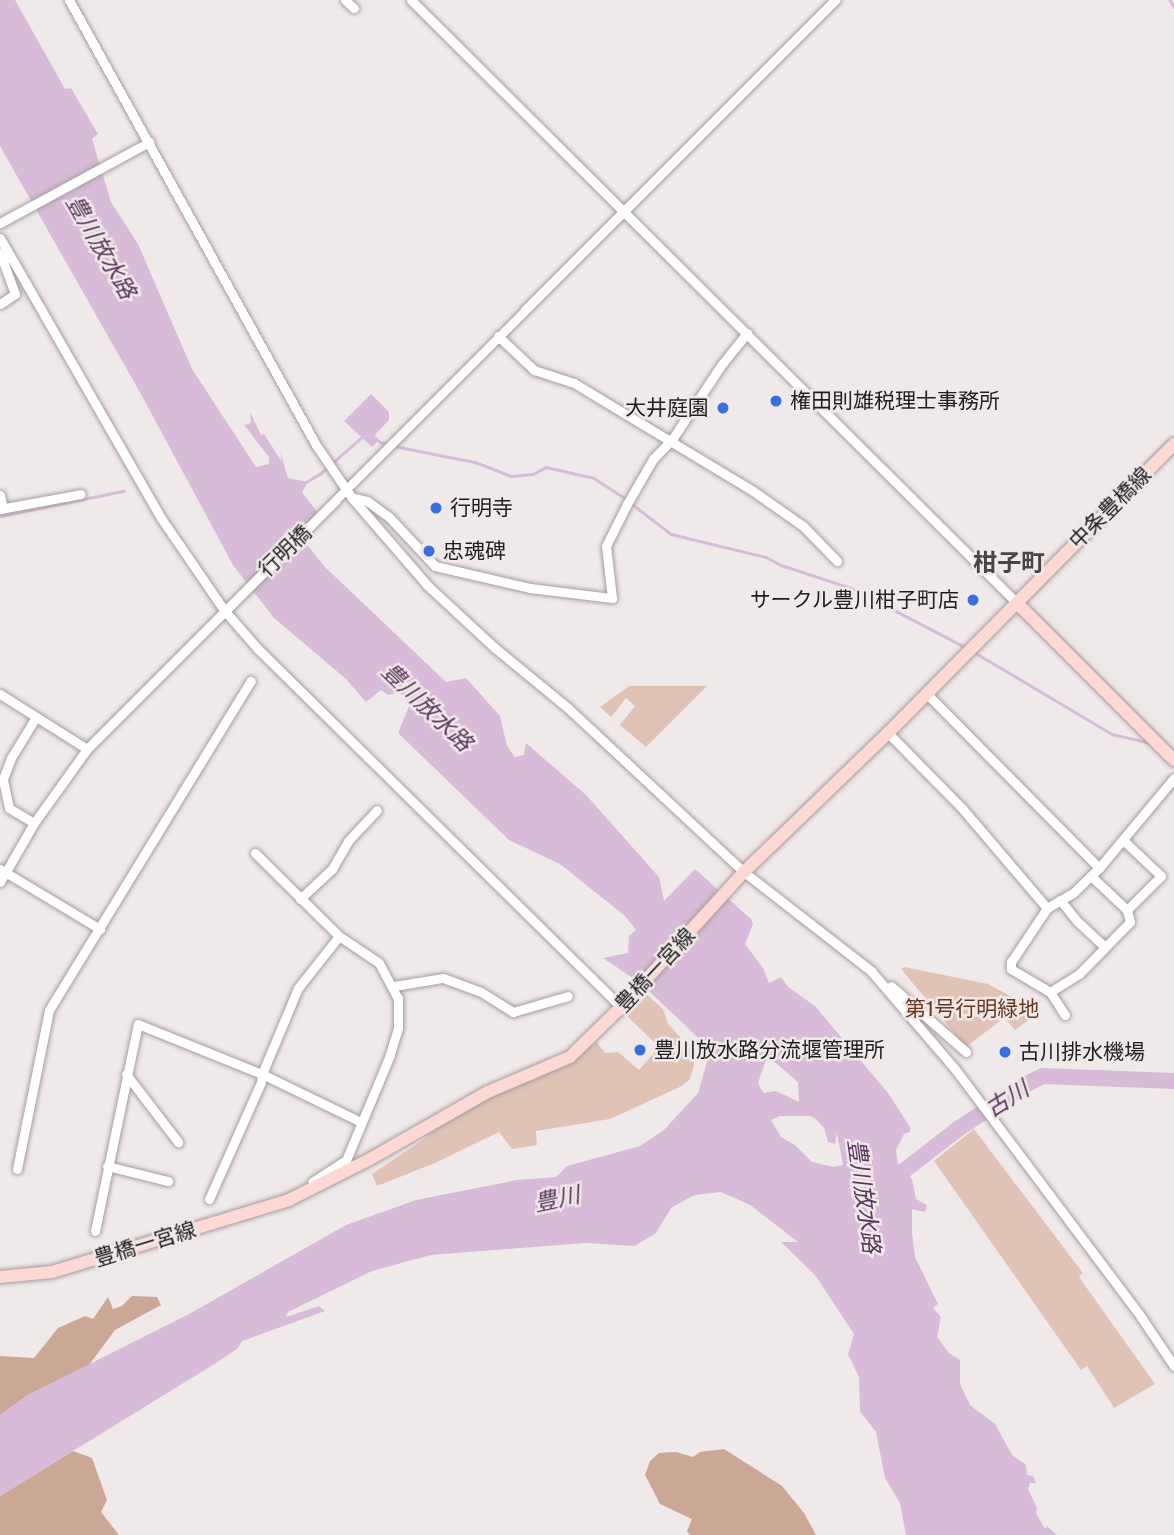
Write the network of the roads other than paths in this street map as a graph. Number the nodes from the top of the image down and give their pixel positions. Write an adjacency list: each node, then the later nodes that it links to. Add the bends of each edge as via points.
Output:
1 (69, 0): 6 (street)
2 (345, 0): 5 (street)
3 (411, 0): 7 (street)
4 (835, 0): 7 (street, 行明橋)
5 (354, 8)
6 (146, 143): 8 (street); 17 (street)
7 (625, 212): 12 (street); 13 (street, 行明橋)
8 (1, 222)
9 (0, 238): 10 (street)
10 (4, 248): 11 (street, via 15,294); 22 (street, via 161,518)
11 (0, 304)
12 (747, 333): 14 (street); 21 (street)
13 (498, 336): 14 (street, via 534,370 574,383); 17 (street, 行明橋)
14 (670, 442): 17 (street, via 653,459 606,546 612,598 530,588 435,566 389,517); 20 (street, via 803,526)
15 (1174, 444): 21 (main road, 中条豊橋線)
16 (81, 494): 19 (street)
17 (347, 494): 22 (street, 行明橋); 38 (street, via 428,586)
18 (0, 495): 19 (street)
19 (1, 509)
20 (837, 561)
21 (1017, 603): 25 (main road, 豊橋一宮線); 29 (main road)
22 (225, 609): 28 (street, 行明橋); 52 (street, via 289,680)
23 (251, 681): 45 (street)
24 (0, 694): 26 (street)
25 (927, 694): 27 (main road, 豊橋一宮線); 36 (street)
26 (36, 717): 28 (street); 31 (street)
27 (888, 733): 38 (main road, 豊橋一宮線); 43 (street, via 961,807)
28 (87, 749): 33 (street, 行明橋)
29 (1174, 760)
30 (1174, 778): 34 (street)
31 (2, 779): 33 (street, via 9,808)
32 (377, 810): 41 (street, via 348,841 332,869)
33 (34, 823): 37 (street, 行明橋)
34 (1124, 841): 36 (street); 44 (street, via 1160,876)
35 (255, 853): 41 (street)
36 (1100, 868): 39 (street)
37 (3, 871): 40 (street, 行明橋); 45 (street)
38 (744, 872): 48 (street); 52 (main road, 豊橋一宮線)
39 (1091, 876): 42 (street); 44 (street)
40 (0, 882)
41 (300, 899): 46 (street)
42 (1060, 900): 43 (street); 47 (street)
43 (1047, 908): 50 (street, via 1011,962 1011,969)
44 (1127, 910): 47 (street, via 1130,922)
45 (100, 929): 60 (street, via 49,1010)
46 (340, 936): 49 (street, via 379,963); 56 (street, via 298,988)
47 (1105, 947): 50 (street, via 1079,974)
48 (878, 979): 54 (street); 66 (street, via 955,1069)
49 (394, 986): 51 (street, via 443,978 481,992 513,1012); 57 (street, via 398,1028)
50 (1050, 992): 53 (street)
51 (568, 996)
52 (621, 1007): 63 (main road, 豊橋一宮線, via 563,1061 488,1092)
53 (1065, 1016)
54 (966, 1052)
55 (126, 1074): 56 (street, via 138,1024); 58 (street); 59 (street)
56 (262, 1074): 57 (street); 62 (street)
57 (361, 1122): 63 (street, via 346,1160)
58 (178, 1142)
59 (107, 1166): 61 (street); 64 (street)
60 (17, 1169)
61 (169, 1181)
62 (209, 1199)
63 (289, 1200): 65 (main road, 豊橋一宮線, via 52,1272)
64 (95, 1231)
65 (0, 1277)
66 (1174, 1366)

